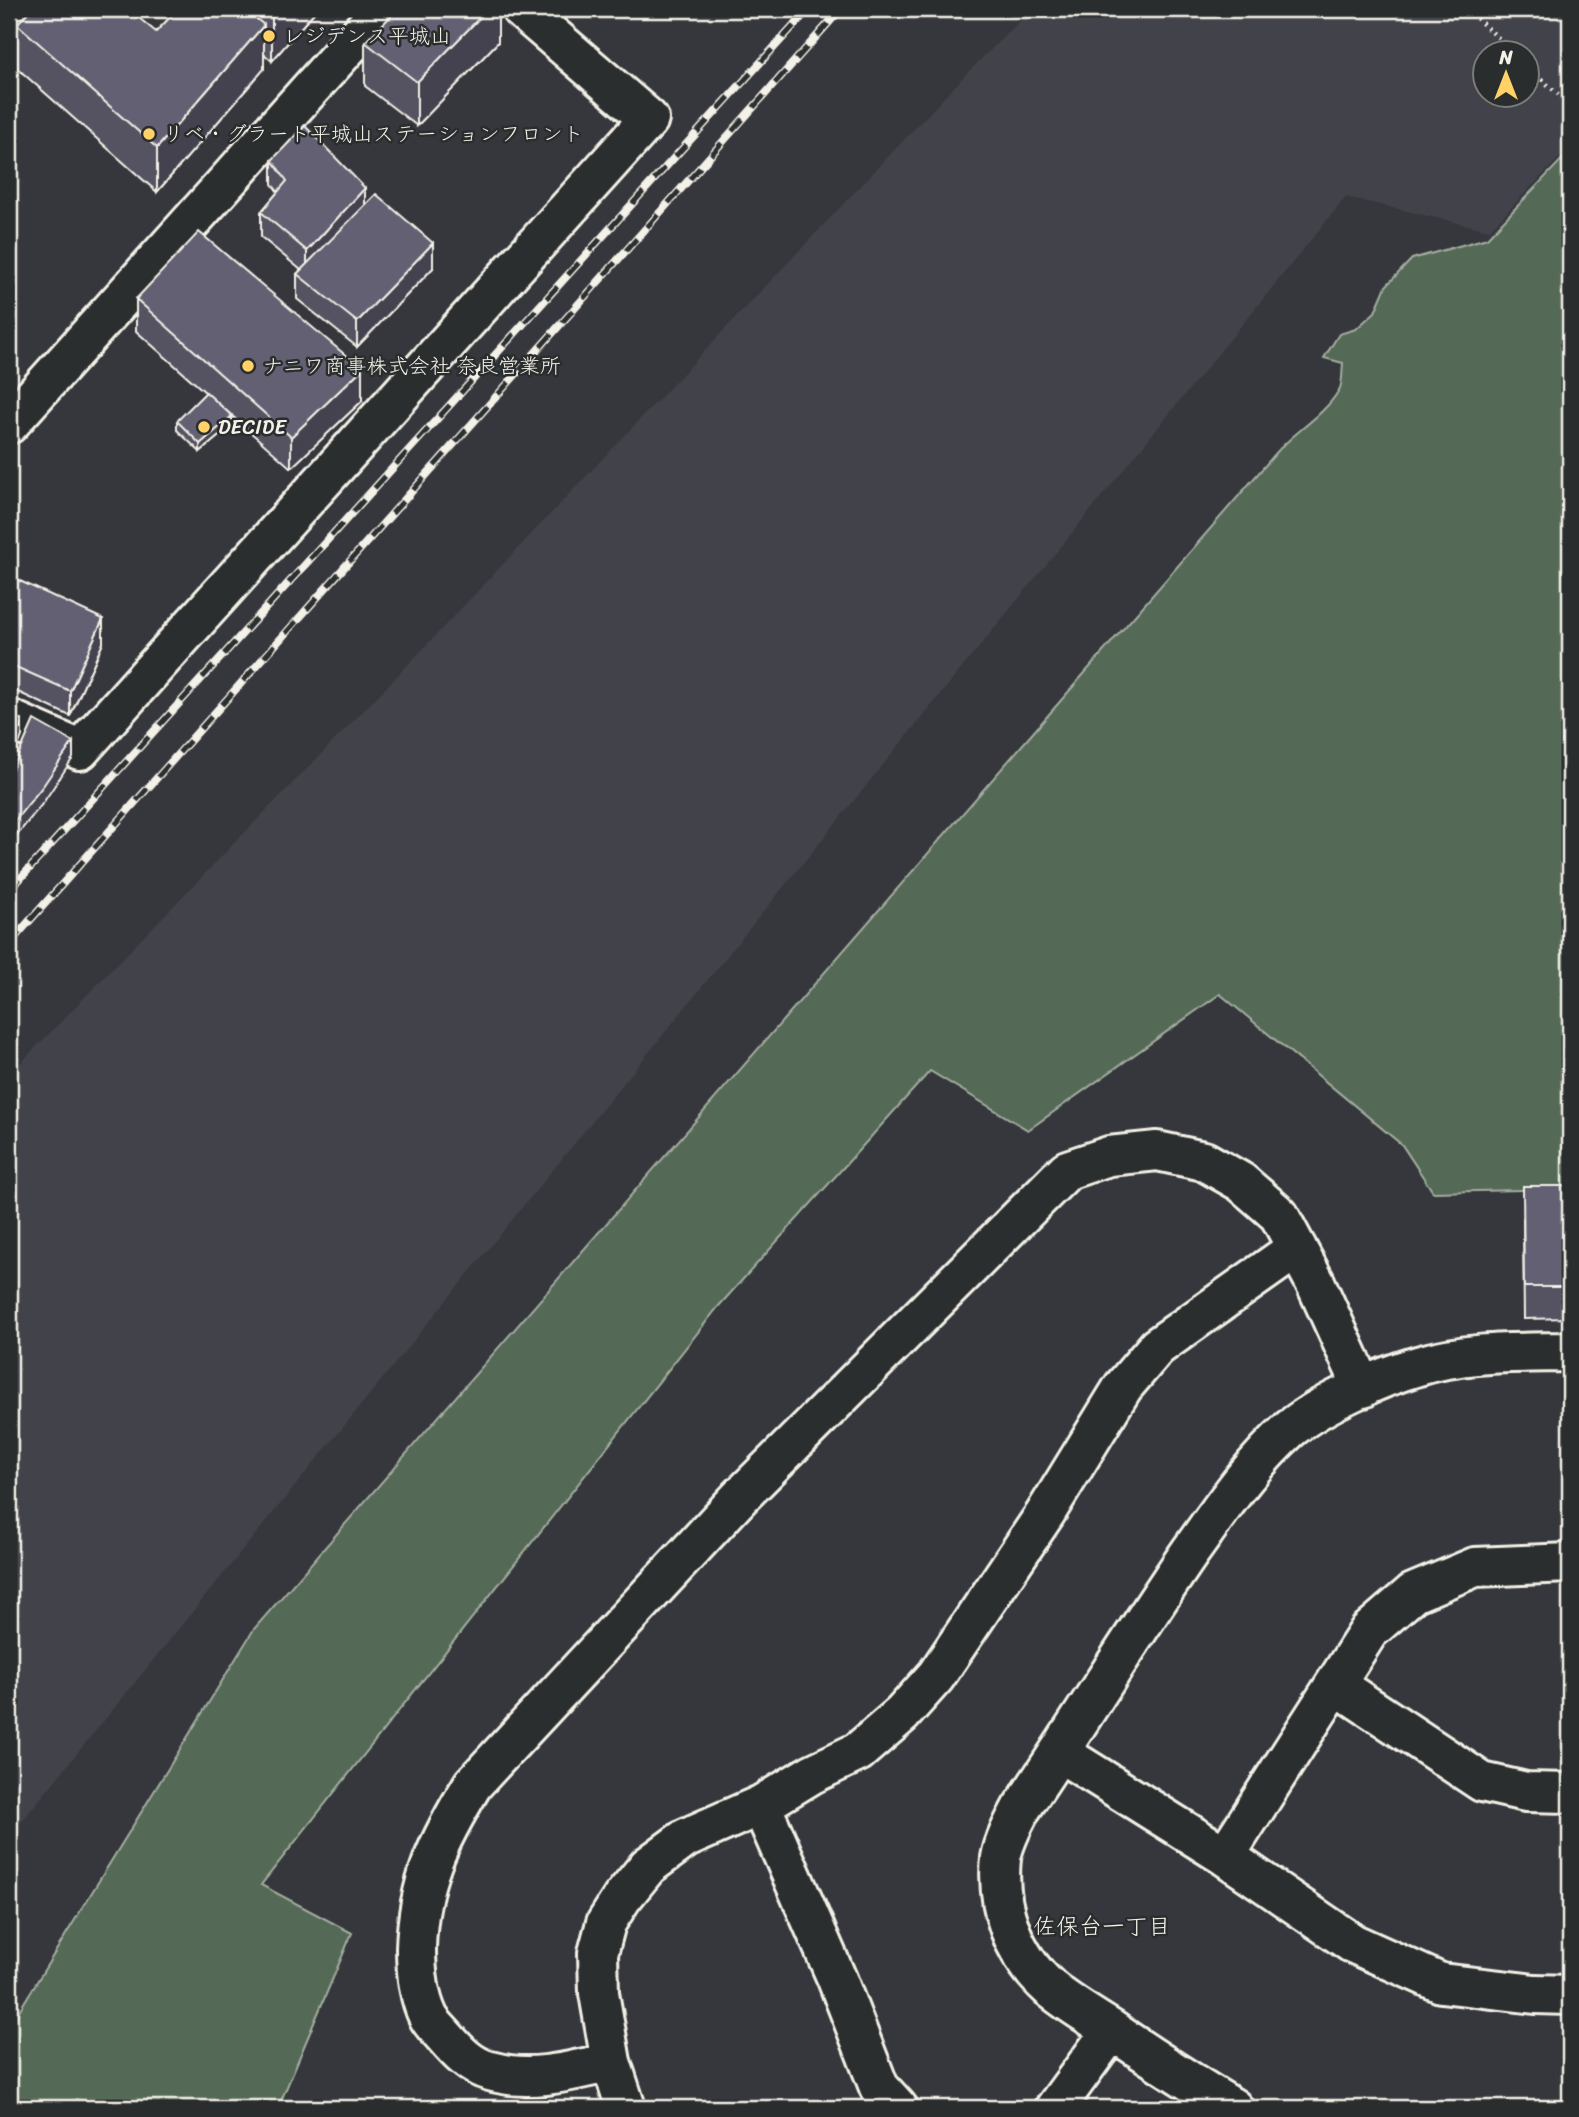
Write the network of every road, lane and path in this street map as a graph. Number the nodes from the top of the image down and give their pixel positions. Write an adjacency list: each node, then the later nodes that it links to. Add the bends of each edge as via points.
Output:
1 (36, 9): 6 (street)
2 (382, 9): 9 (street)
3 (521, 9): 10 (street, via 649,119 80,750)
4 (1466, 9): 5 (path)
5 (1498, 38)
6 (9, 40)
7 (1540, 77): 8 (path)
8 (1570, 105)
9 (9, 425)
10 (9, 719)
11 (1297, 1248): 13 (street); 18 (street, via 1157,1346 1123,1387 1045,1514 936,1676 902,1714 858,1752); 22 (street, via 1279,1215 1241,1182 1204,1161 1157,1151 1109,1156 1067,1171 740,1497 473,1784 427,1875 417,1915 415,1974 428,2017 463,2058 488,2071 524,2077)
12 (1570, 1352): 13 (street, via 1460,1356 1416,1366)
13 (1363, 1388): 16 (street, via 1319,1409 1260,1458 1164,1590)
14 (1570, 1563): 15 (street, via 1475,1567 1413,1593 1369,1631)
15 (1336, 1685): 17 (street, via 1482,1782 1525,1793); 19 (street)
16 (1059, 1752): 19 (street); 21 (street, via 1010,1830 1002,1856 1000,1891 1006,1922 1026,1960 1050,1988)
17 (1570, 1793)
18 (761, 1805): 22 (street, via 685,1838 648,1866 606,1923 598,1954 599,1993); 24 (street, via 880,2087)
19 (1225, 1856): 20 (street, via 1352,1943 1441,1983)
20 (1570, 1995)
21 (1112, 2031): 25 (street); 26 (street)
22 (611, 2062): 23 (street)
23 (626, 2108)
24 (898, 2108)
25 (1055, 2108)
26 (1233, 2108)

